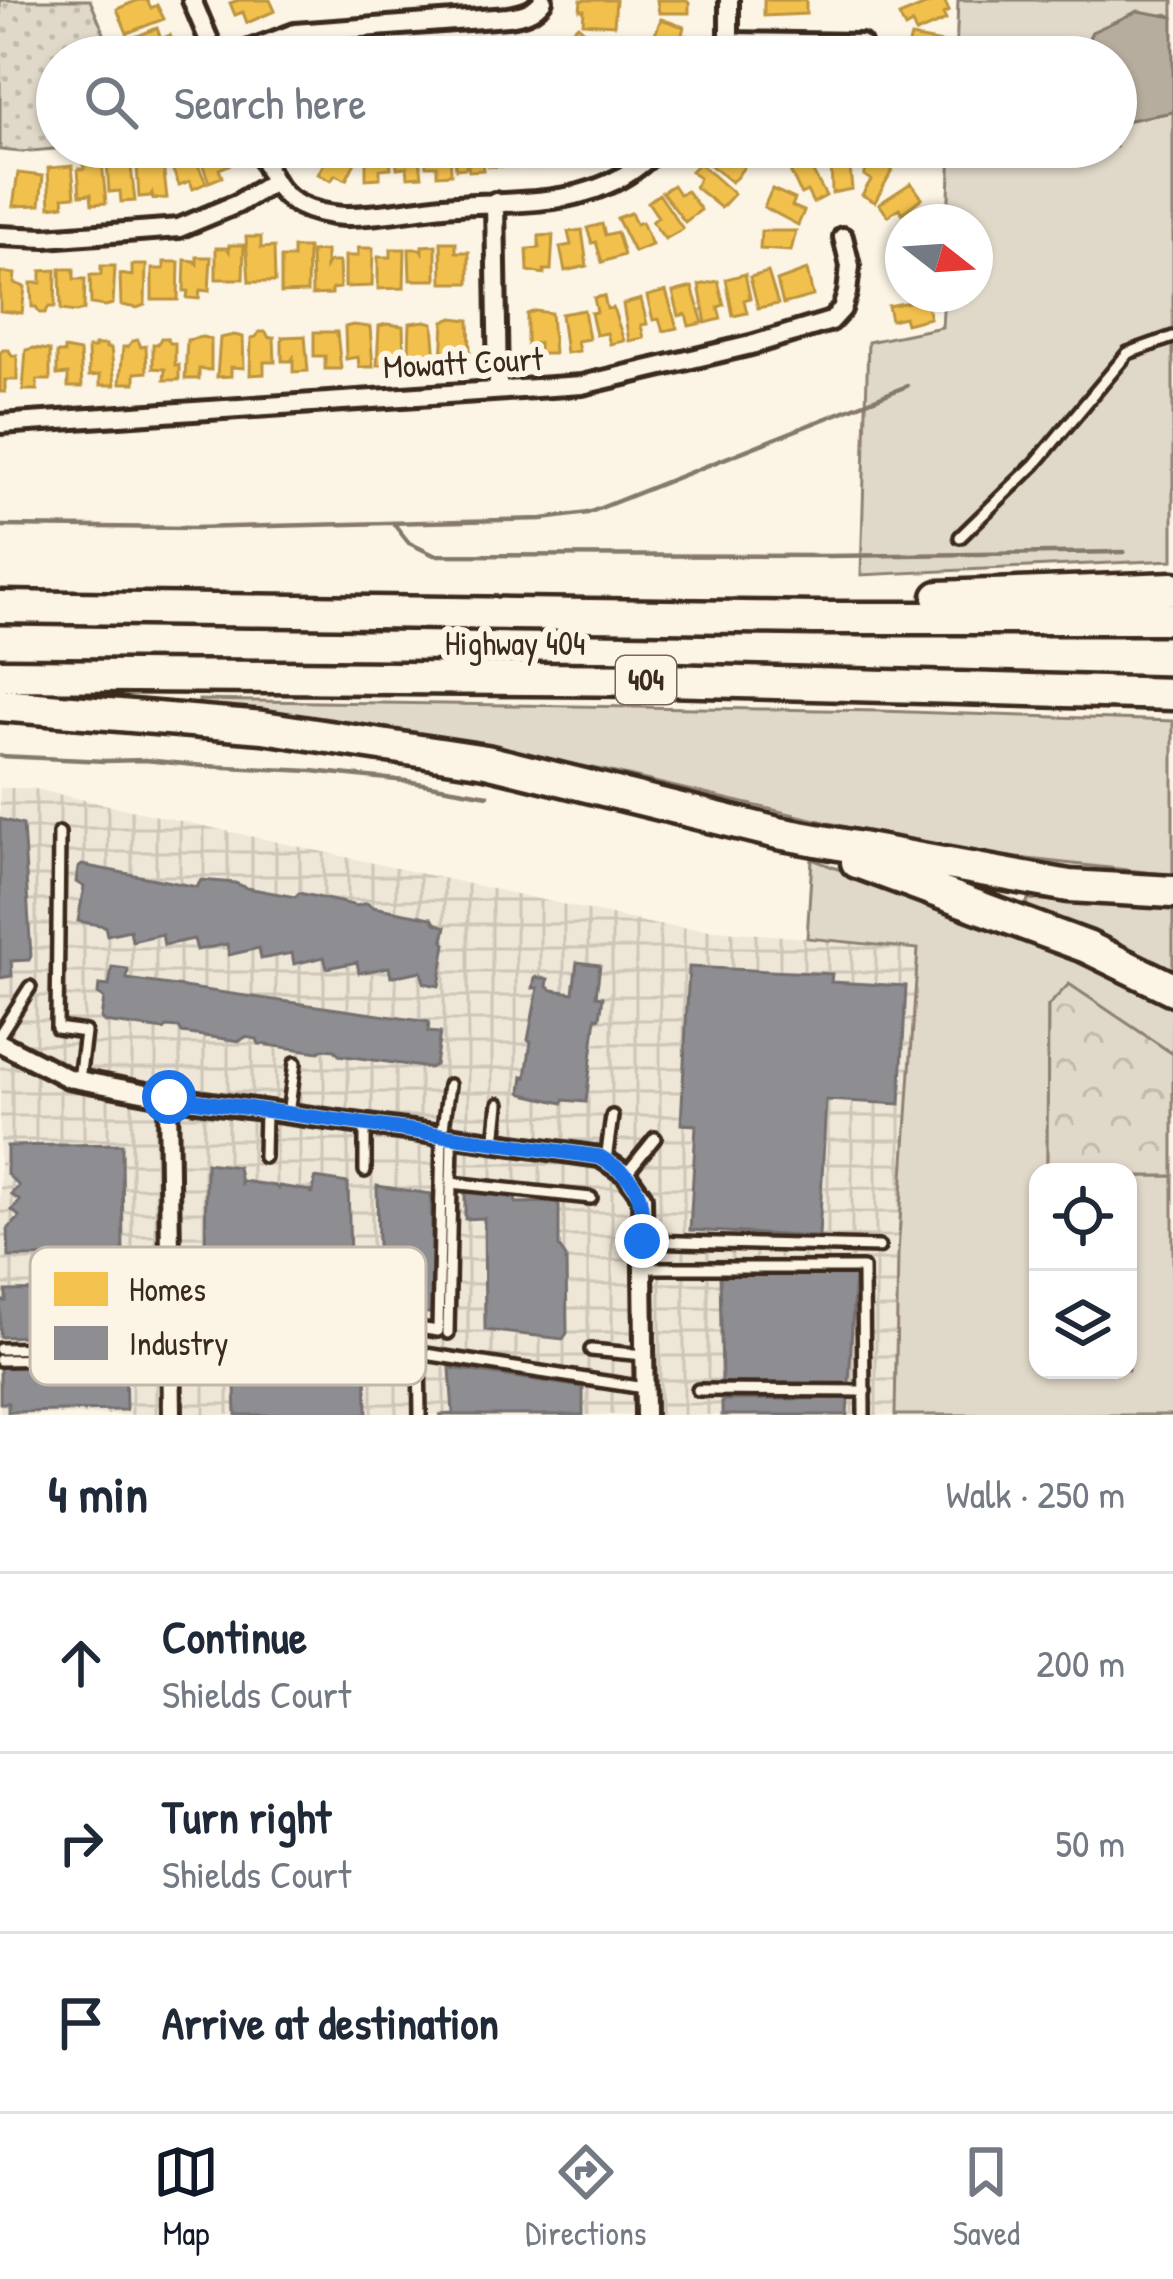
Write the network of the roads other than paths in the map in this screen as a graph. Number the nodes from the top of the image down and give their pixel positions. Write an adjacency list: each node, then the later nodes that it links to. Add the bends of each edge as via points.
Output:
1 (192, 0): 4 (street)
2 (543, 0): 5 (street, via 523,15)
3 (729, 0): 6 (street)
4 (207, 36)
5 (288, 36)
6 (727, 36)
7 (268, 168): 9 (street)
8 (634, 168): 10 (street, via 607,185 550,200)
9 (274, 182): 10 (street, via 302,207 326,215); 11 (street, via 179,228)
10 (495, 202): 14 (street)
11 (0, 236)
12 (843, 237): 14 (street, Mowatt Court, via 848,293 832,322 582,385)
13 (1173, 337): 16 (lane, via 1128,353 1035,464)
14 (498, 388): 15 (street, Mowatt Court)
15 (0, 424)
16 (960, 537)
17 (1173, 575): 19 (highway)
18 (1173, 588): 19 (highway)
19 (1086, 592): 22 (highway, via 851,597)
20 (0, 607): 22 (highway, Highway 404 / 404)
21 (1173, 617): 22 (highway, Highway 404 / 404)
22 (814, 618)
23 (0, 675): 24 (highway, Highway 404 / 404, via 686,680)
24 (1173, 694)
25 (0, 704): 27 (highway, via 263,727 486,761)
26 (59, 833): 33 (lane, via 57,1028 85,1032)
27 (778, 833): 28 (highway, via 1069,886); 30 (highway, via 1087,946)
28 (1173, 892)
29 (30, 987): 31 (lane)
30 (1173, 989)
31 (0, 1038): 33 (street)
32 (295, 1063): 38 (lane)
33 (79, 1080): 35 (street)
34 (449, 1085): 41 (lane)
35 (169, 1097): 37 (street); 51 (street)
36 (500, 1104): 43 (lane)
37 (265, 1110): 38 (street); 44 (lane)
38 (288, 1114): 40 (street)
39 (612, 1116): 45 (lane)
40 (365, 1124): 41 (street); 46 (lane)
41 (447, 1136): 43 (street); 48 (lane); 54 (lane, via 438,1331)
42 (655, 1138): 47 (lane)
43 (495, 1142): 45 (street)
44 (264, 1157)
45 (606, 1160): 47 (street)
46 (365, 1171)
47 (626, 1174): 50 (street, via 642,1197)
48 (451, 1183): 49 (lane); 55 (lane)
49 (591, 1198)
50 (642, 1241): 52 (lane); 53 (street)
51 (171, 1247)
52 (879, 1247)
53 (643, 1268): 60 (street); 67 (lane, via 863,1268)
54 (426, 1329)
55 (448, 1333)
56 (0, 1349): 57 (lane)
57 (30, 1350)
58 (591, 1350): 60 (lane)
59 (426, 1354): 65 (lane)
60 (644, 1355): 65 (street)
61 (30, 1359): 62 (lane)
62 (0, 1360)
63 (172, 1385): 68 (street)
64 (420, 1385): 69 (lane)
65 (644, 1388): 70 (street)
66 (698, 1390): 67 (lane)
67 (865, 1391): 71 (lane)
68 (172, 1415)
69 (420, 1415)
70 (644, 1415)
71 (864, 1415)

